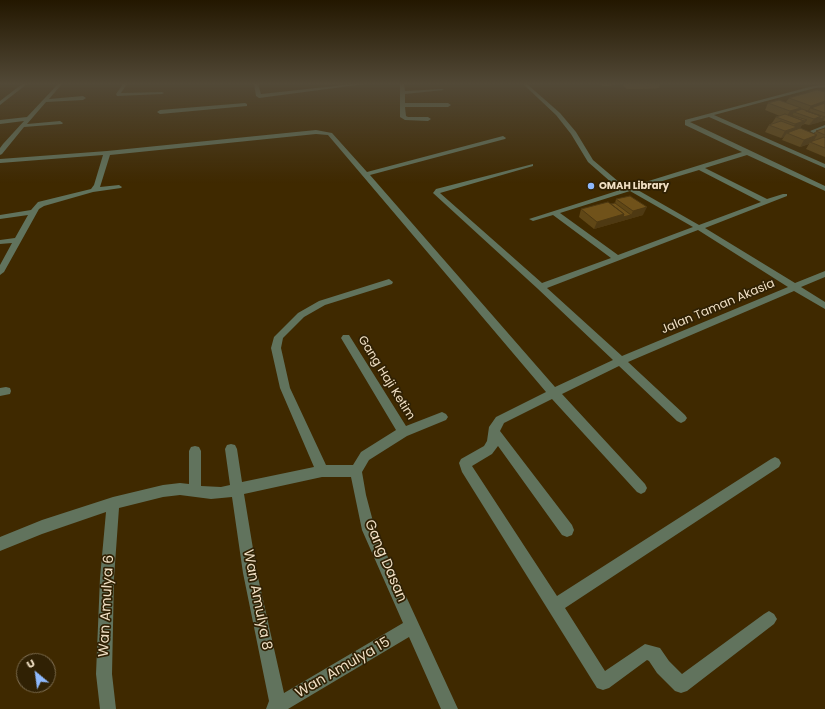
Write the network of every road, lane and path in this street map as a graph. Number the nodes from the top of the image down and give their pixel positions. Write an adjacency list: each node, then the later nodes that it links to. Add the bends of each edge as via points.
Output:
1 (404, 117): 6 (street)
2 (561, 117): 24 (street, via 574,133 590,161)
3 (701, 117): 15 (street, via 687,121 687,124)
4 (713, 117): 18 (street)
5 (28, 119): 7 (street); 9 (street)
6 (428, 119)
7 (0, 122)
8 (60, 123): 9 (street)
9 (21, 126): 13 (street)
10 (824, 128): 11 (street)
11 (813, 131)
12 (503, 138): 20 (street)
13 (0, 153)
14 (107, 153): 16 (street); 20 (street, via 316,132 330,134); 23 (street, via 97,186)
15 (746, 153): 19 (street); 22 (street)
16 (0, 161)
17 (531, 165): 38 (street, via 436,192)
18 (825, 166)
19 (699, 168): 24 (street); 26 (street)
20 (366, 174): 43 (street)
21 (120, 187): 23 (street)
22 (825, 189)
23 (93, 190): 27 (street, via 45,201)
24 (628, 190): 28 (street); 31 (street)
25 (785, 196): 26 (street)
26 (767, 202): 31 (street)
27 (33, 212): 29 (street); 32 (street)
28 (556, 213): 30 (street); 34 (street)
29 (0, 217)
30 (533, 220)
31 (698, 227): 34 (street); 39 (street)
32 (18, 240): 33 (street); 35 (street)
33 (0, 242)
34 (617, 258): 38 (street)
35 (0, 272)
36 (825, 274): 39 (street, Jalan Taman Akasia)
37 (389, 282): 51 (street, via 322,304 301,315 279,337 276,348 285,388)
38 (541, 287): 42 (street)
39 (796, 288): 40 (street); 42 (street, Jalan Taman Akasia)
40 (825, 306)
41 (346, 338): 46 (street, Gang Haji Ketim)
42 (620, 361): 43 (street, Jalan Taman Akasia); 45 (street)
43 (554, 393): 47 (street, Jalan Taman Akasia, via 500,420 495,427); 53 (street)
44 (442, 417): 46 (street)
45 (681, 418)
46 (403, 432): 52 (street, via 365,456)
47 (495, 433): 57 (street); 59 (street, Jalan Taman Akasia, via 488,450 465,463 466,468)
48 (231, 449): 55 (street, Wan Amulya 8)
49 (195, 451): 54 (street)
50 (775, 463): 59 (street)
51 (322, 471): 52 (street); 55 (street)
52 (356, 471): 61 (street, Gang Dasan, via 369,530)
53 (641, 488)
54 (196, 490): 55 (street, via 211,494); 56 (street, via 163,491)
55 (237, 490): 62 (street, Wan Amulya 8, via 250,573)
56 (113, 504): 58 (street, via 42,527); 63 (street, Wan Amulya 6, via 107,578 104,674)
57 (567, 530)
58 (0, 544)
59 (555, 606): 60 (street, via 603,682 645,652 654,654 681,685)
60 (769, 619)
61 (413, 626): 62 (street, Wan Amulya 15); 64 (street, Gang Dasan)
62 (277, 708)
63 (108, 709)
64 (450, 709)

